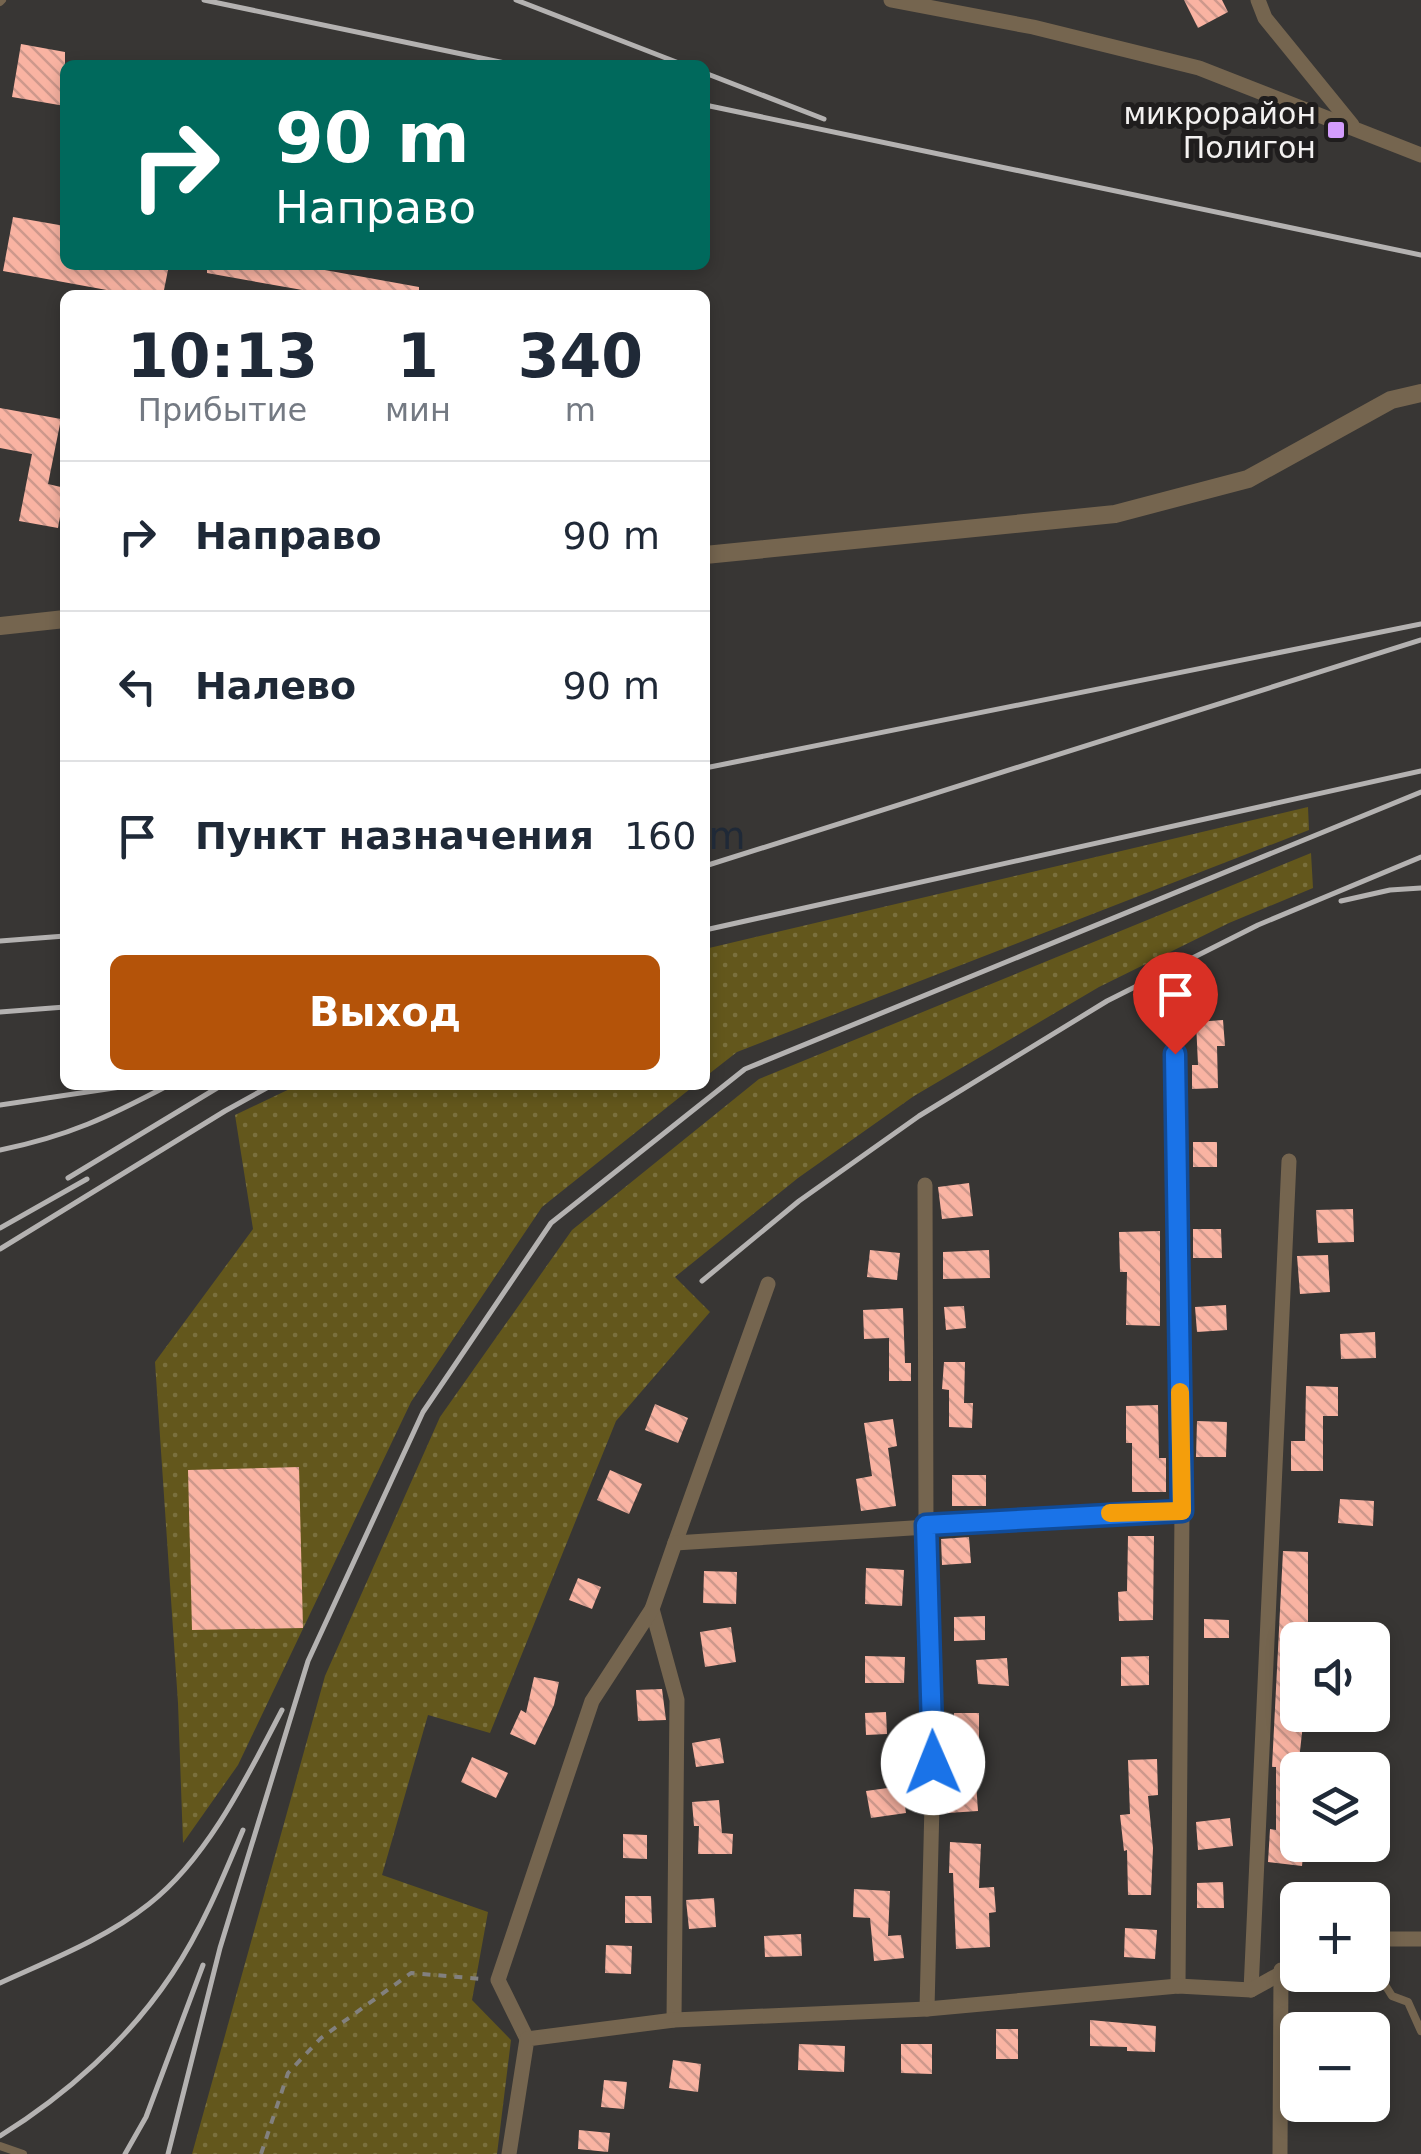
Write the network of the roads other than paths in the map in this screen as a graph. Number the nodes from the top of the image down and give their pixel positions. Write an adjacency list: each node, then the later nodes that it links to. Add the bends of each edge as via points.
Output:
1 (891, 0): 3 (street, via 1199,68)
2 (1258, 0): 3 (street, via 1265,18)
3 (1354, 128): 4 (street)
4 (1421, 154)
5 (1421, 392): 6 (street, via 1391,400 1248,479 1116,514)
6 (710, 555)
7 (60, 620): 8 (street)
8 (0, 626)
9 (1174, 1016): 13 (street)
10 (1289, 1161): 21 (street)
11 (925, 1186): 14 (street)
12 (768, 1284): 15 (street)
13 (1182, 1511): 14 (street); 20 (street)
14 (926, 1525): 15 (street); 24 (street, via 933,1763)
15 (675, 1543): 16 (street)
16 (652, 1608): 25 (street, via 677,1700); 27 (street, via 592,1701 498,1980)
17 (1390, 1938): 18 (street)
18 (1421, 1939)
19 (1280, 1971): 21 (street)
20 (1178, 1986): 21 (street); 24 (street)
21 (1251, 1990)
22 (1281, 1992): 31 (street)
23 (1390, 1992): 26 (lane, via 1408,2002)
24 (927, 2009): 25 (street)
25 (674, 2020): 27 (street)
26 (1421, 2032)
27 (528, 2039): 30 (street)
28 (0, 2146): 29 (lane)
29 (23, 2154)
30 (509, 2154)
31 (1280, 2154)

